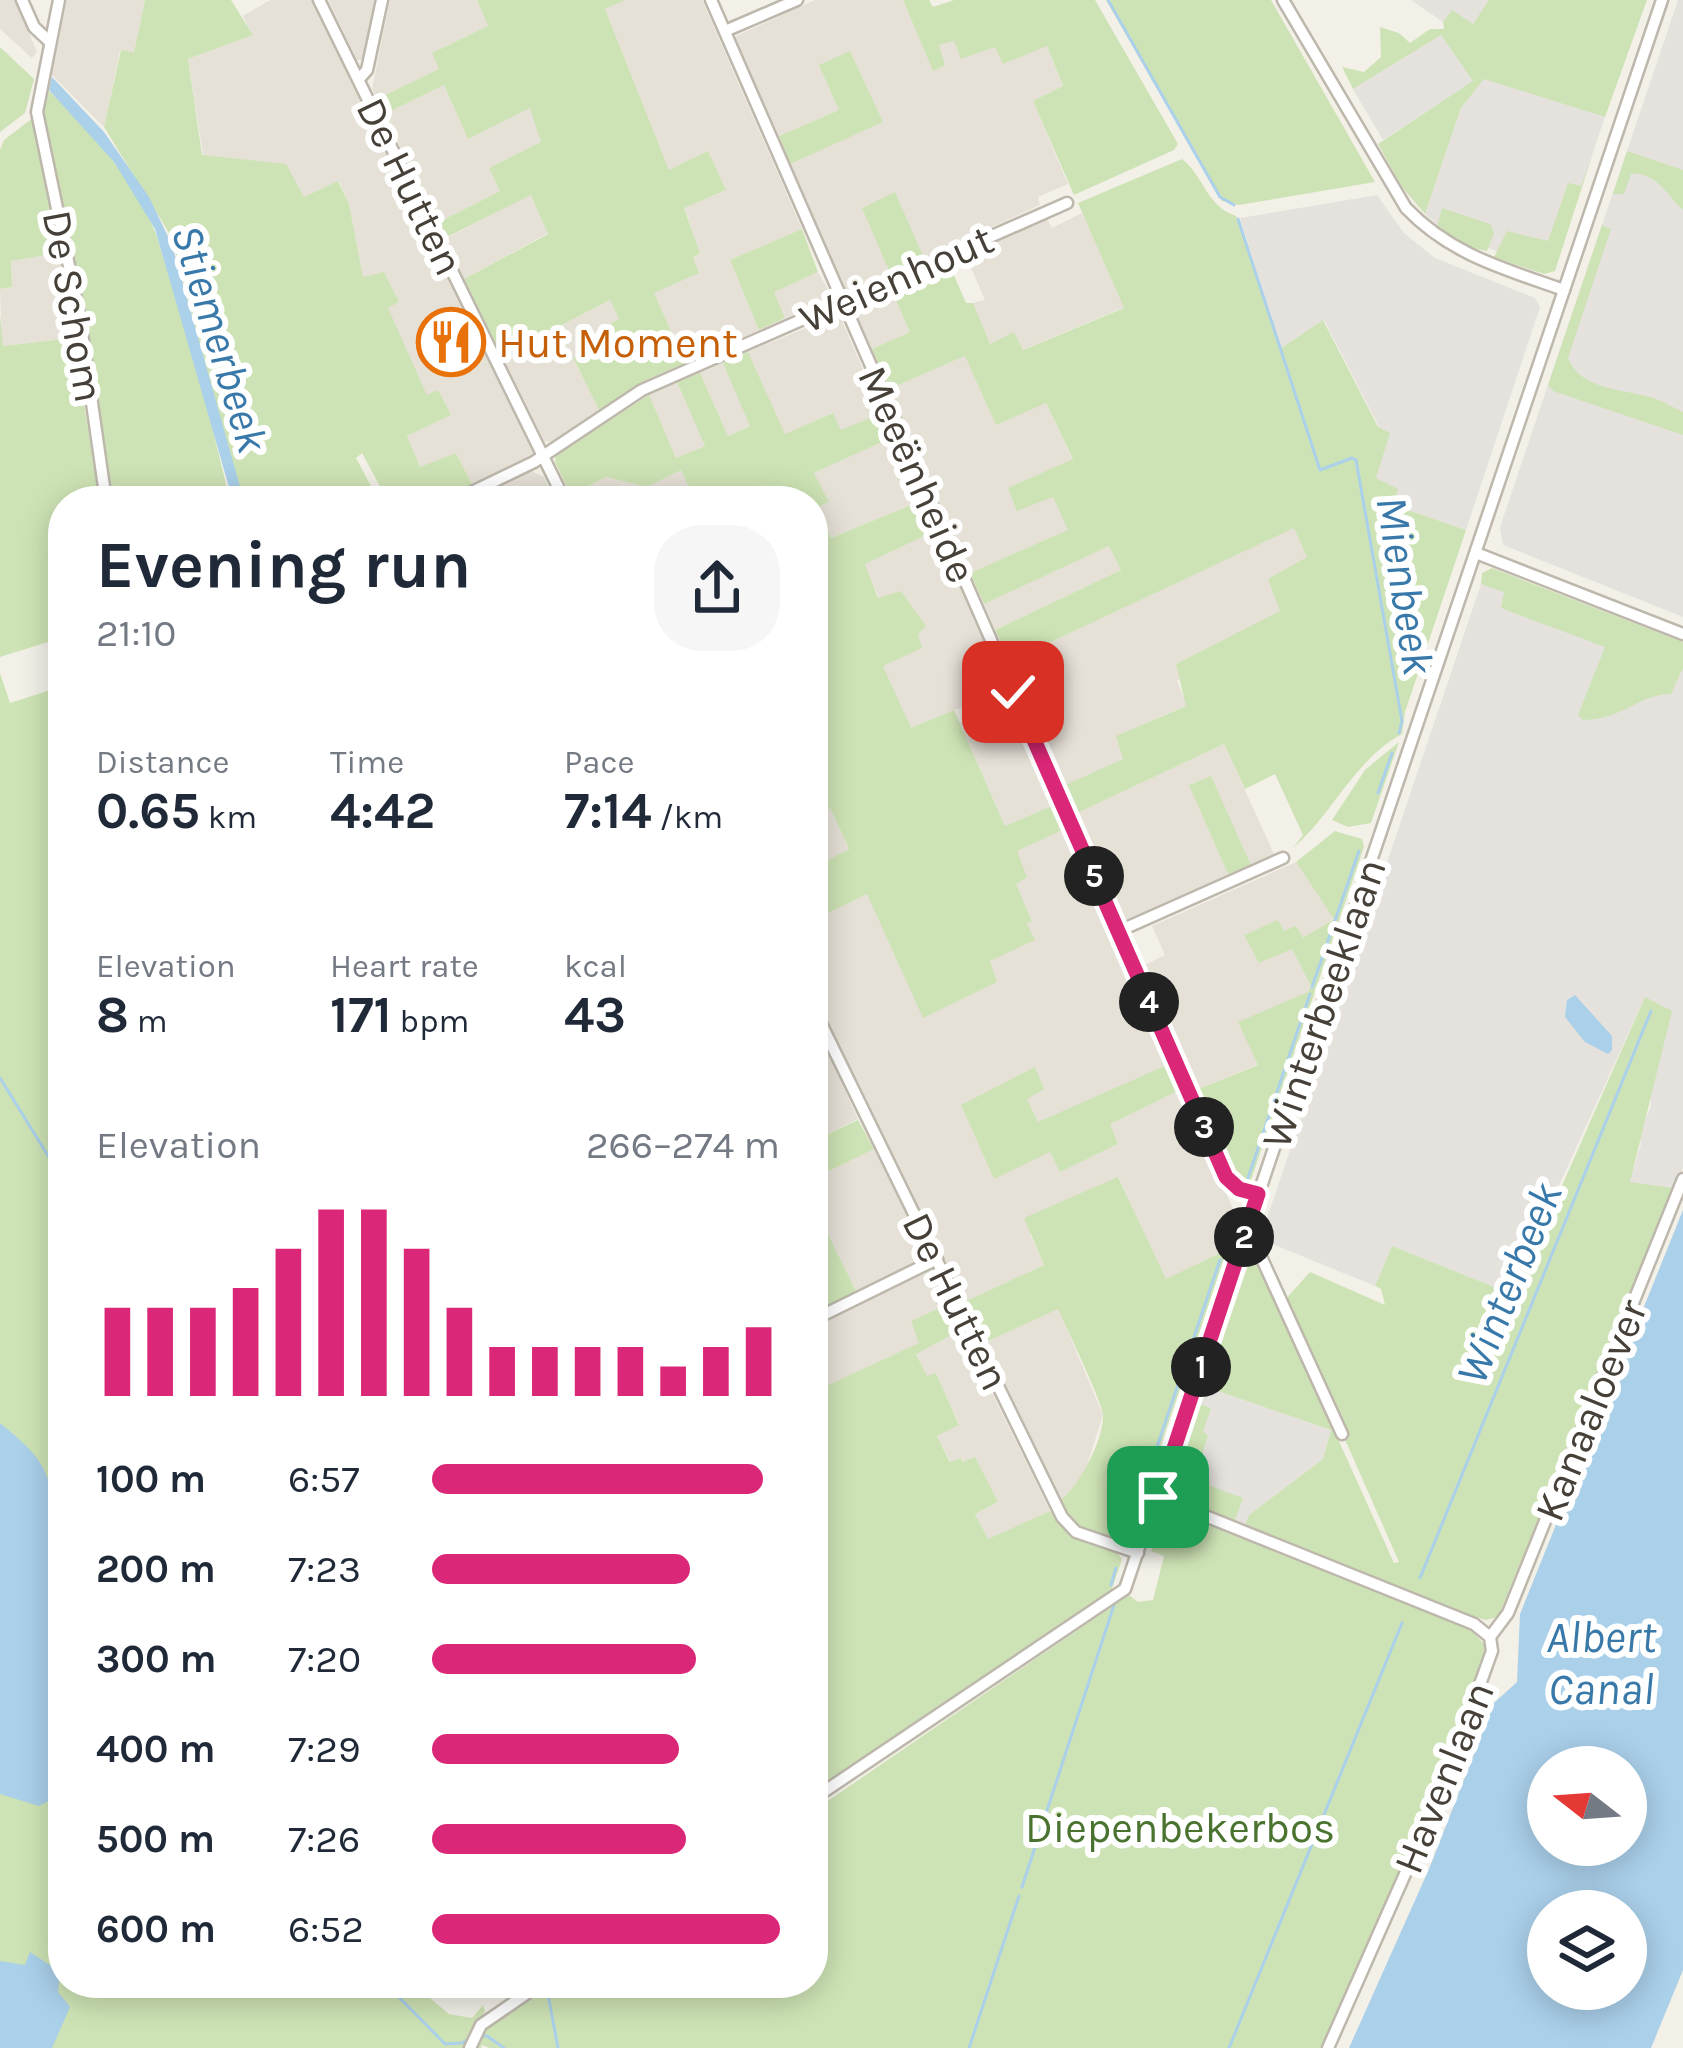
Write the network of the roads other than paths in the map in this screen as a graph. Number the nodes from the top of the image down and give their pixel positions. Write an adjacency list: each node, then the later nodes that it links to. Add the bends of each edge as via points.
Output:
1 (22, 0): 10 (street)
2 (58, 0): 10 (street)
3 (319, 0): 11 (street, De Hutten)
4 (382, 0): 11 (street)
5 (711, 0): 9 (street, Meeënheide)
6 (797, 0): 9 (street)
7 (1283, 0): 13 (street, via 1389,183 1426,229 1473,258)
8 (1663, 0): 13 (street, Winterbeeklaan)
9 (724, 31): 14 (street, Meeënheide)
10 (50, 42): 16 (street, De Schom, via 37,112)
11 (359, 80): 15 (street, De Hutten)
12 (1067, 202): 14 (street, Weienhout)
13 (1564, 290): 19 (street, Winterbeeklaan)
14 (842, 302): 15 (street, Weienhout, via 641,390); 22 (street, Meeënheide)
15 (542, 456): 17 (street, Weienhout); 18 (street, De Hutten)
16 (104, 486)
17 (484, 486)
18 (557, 486)
19 (1476, 553): 20 (street); 25 (street, Winterbeeklaan)
20 (1683, 634)
21 (1283, 858): 22 (street)
22 (1119, 931): 25 (street, Meeënheide, via 1226,1177)
23 (828, 1037): 27 (street, De Hutten)
24 (1683, 1179): 32 (street, Kanaaloever, via 1508,1613)
25 (1258, 1194): 26 (street, Winterbeeklaan)
26 (1244, 1238): 29 (street, via 1262,1259); 30 (street, Winterbeeklaan)
27 (937, 1259): 28 (street); 31 (street, De Hutten, via 1062,1517 1076,1532)
28 (828, 1313)
29 (1342, 1435)
30 (1158, 1497): 31 (street, Winterbeeklaan); 32 (street, Havenlaan)
31 (1138, 1552): 33 (street, Winterbeeklaan, via 1125,1589)
32 (1490, 1637): 36 (street, Havenlaan, via 1492,1651 1440,1795)
33 (828, 1789)
34 (520, 1998): 35 (street, via 481,2025)
35 (470, 2048)
36 (1328, 2048)

